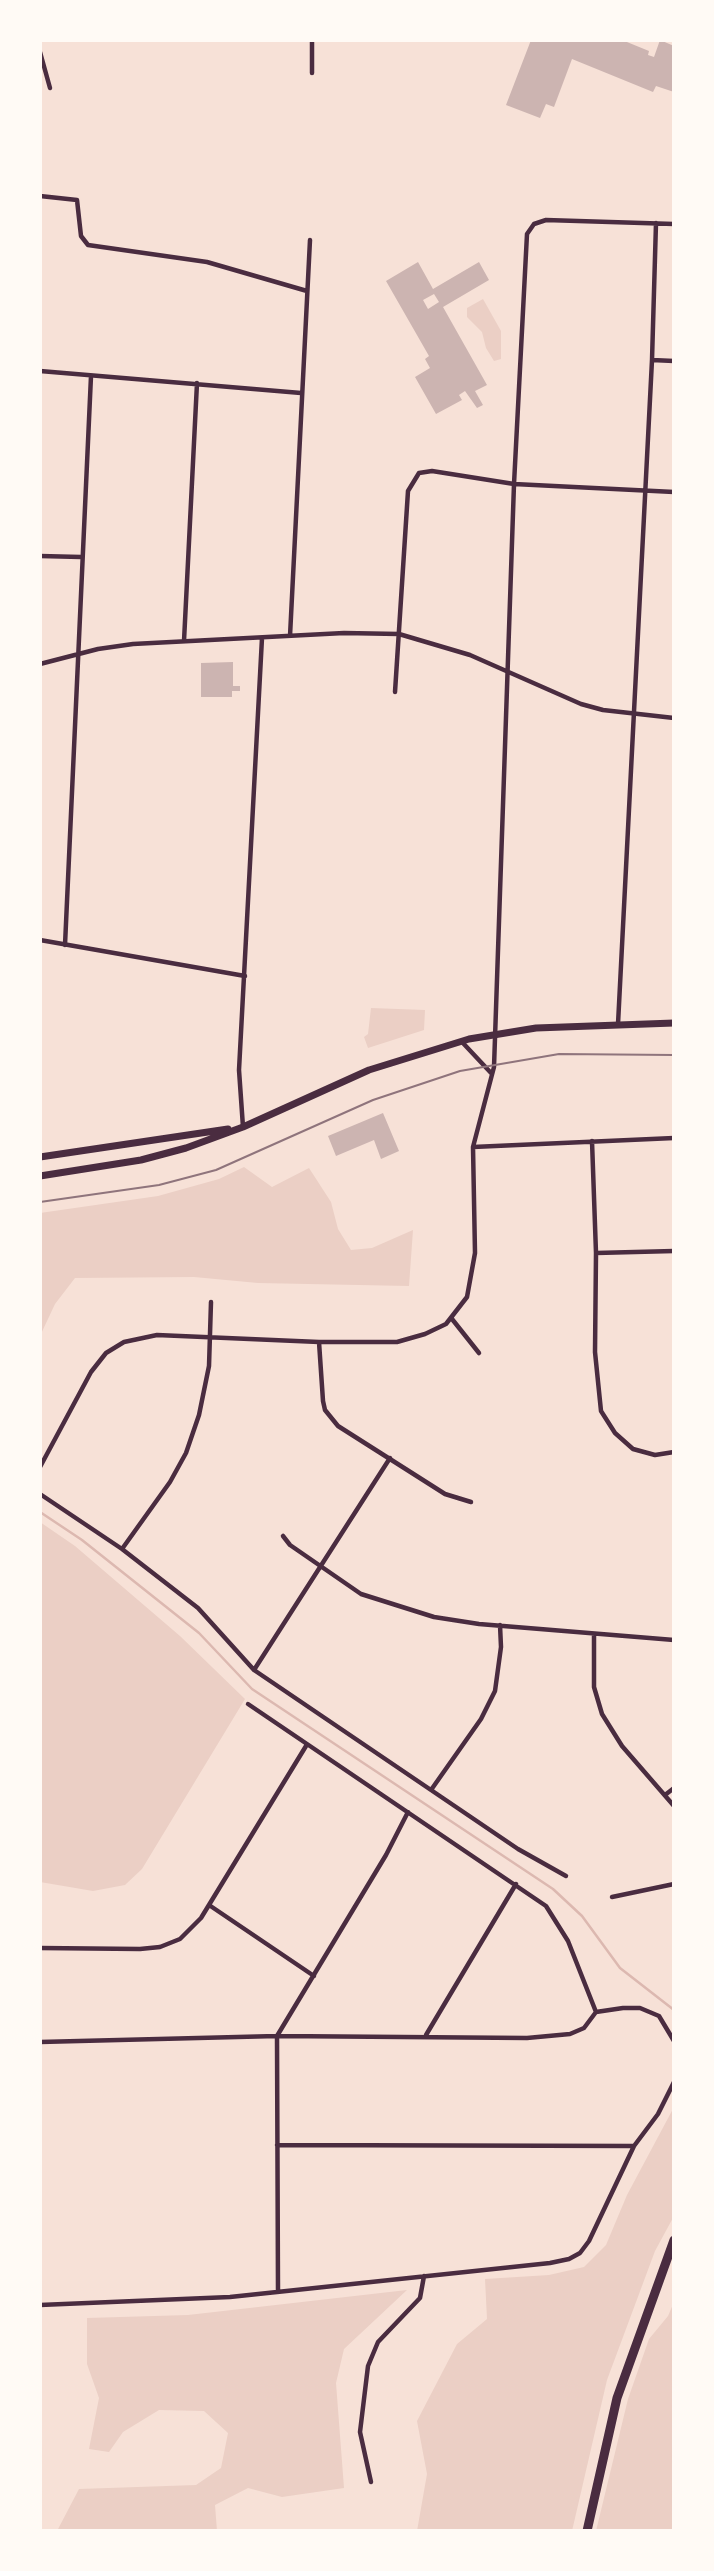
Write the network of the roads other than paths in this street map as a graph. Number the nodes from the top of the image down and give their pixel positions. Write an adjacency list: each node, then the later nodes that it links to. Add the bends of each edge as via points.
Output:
1 (313, 40): 3 (street)
2 (40, 52): 4 (street)
3 (312, 73)
4 (50, 88)
5 (40, 197): 9 (street, via 77,200 82,236 88,245 208,262)
6 (656, 223): 7 (street); 10 (street); 16 (street, via 555,220 534,224 526,243)
7 (674, 224)
8 (310, 240): 9 (street)
9 (307, 291): 15 (street)
10 (652, 360): 11 (street); 17 (street)
11 (674, 361)
12 (40, 371): 13 (street)
13 (91, 376): 14 (street); 20 (street)
14 (197, 383): 15 (street); 24 (street)
15 (300, 393): 22 (street)
16 (514, 484): 17 (street); 21 (street, via 425,471 413,479 407,505); 27 (street)
17 (645, 490): 18 (street); 29 (street)
18 (674, 492)
19 (40, 556): 20 (street)
20 (82, 557): 25 (street)
21 (399, 634): 22 (street); 27 (street, via 451,647); 28 (street)
22 (290, 636): 23 (street)
23 (262, 638): 24 (street); 33 (street)
24 (184, 641): 25 (street, via 112,646)
25 (77, 654): 26 (street); 32 (street)
26 (40, 664)
27 (508, 671): 29 (street, via 581,704); 36 (street)
28 (395, 692)
29 (632, 714): 30 (street); 35 (street)
30 (674, 718)
31 (40, 940): 32 (street)
32 (65, 945): 33 (street)
33 (245, 976): 39 (street, via 239,1070)
34 (674, 1023): 35 (main road)
35 (618, 1024): 36 (main road)
36 (495, 1033): 37 (main road); 38 (street)
37 (461, 1041): 38 (street); 39 (main road, via 369,1070)
38 (492, 1074): 42 (street)
39 (243, 1127): 43 (main road); 44 (main road, via 142,1160)
40 (674, 1138): 41 (street)
41 (592, 1141): 42 (street); 46 (street)
42 (473, 1147): 48 (street, via 474,1273 467,1297)
43 (40, 1157)
44 (40, 1176)
45 (674, 1251): 46 (street)
46 (596, 1253): 52 (street, via 595,1352 601,1410 615,1433 633,1449 655,1455)
47 (211, 1302): 49 (street)
48 (452, 1319): 50 (street, via 410,1339); 51 (street)
49 (211, 1339): 50 (street); 54 (street, via 136,1338 106,1353 91,1371); 58 (street, via 204,1392 186,1453)
50 (319, 1342): 53 (street, via 325,1410 354,1438)
51 (479, 1353)
52 (674, 1452)
53 (390, 1458): 56 (street, via 445,1494); 59 (street)
54 (40, 1467)
55 (40, 1493): 58 (street)
56 (471, 1502)
57 (283, 1536): 59 (street)
58 (122, 1549): 63 (street, via 198,1608)
59 (321, 1567): 60 (street, via 360,1594 386,1604 434,1617); 63 (street)
60 (500, 1625): 61 (street); 67 (street, via 502,1647 495,1691)
61 (594, 1635): 62 (street); 68 (street, via 594,1687 602,1714 622,1746)
62 (674, 1640)
63 (254, 1670): 67 (street)
64 (248, 1704): 65 (street)
65 (306, 1745): 70 (street); 75 (street)
66 (674, 1788): 68 (street)
67 (432, 1790): 71 (street)
68 (665, 1795): 69 (street)
69 (674, 1806)
70 (408, 1812): 72 (street); 77 (street)
71 (566, 1876)
72 (516, 1884): 78 (street, via 546,1906 560,1924); 80 (street)
73 (674, 1884): 74 (street)
74 (612, 1897)
75 (209, 1905): 76 (street, via 180,1939 160,1947); 77 (street)
76 (40, 1948)
77 (314, 1976): 79 (street)
78 (596, 2012): 80 (street, via 584,2028 548,2037); 81 (street, via 650,2010)
79 (277, 2036): 80 (street); 82 (street); 84 (street)
80 (426, 2036)
81 (674, 2041)
82 (40, 2042)
83 (674, 2082): 85 (street)
84 (277, 2145): 85 (street); 88 (street)
85 (634, 2146): 87 (street, via 580,2253 550,2263)
86 (674, 2240): 91 (highway, via 617,2398)
87 (424, 2276): 88 (street); 90 (street, via 420,2298 378,2342 368,2366 360,2432)
88 (278, 2292): 89 (street)
89 (40, 2305)
90 (371, 2482)
91 (587, 2531)

